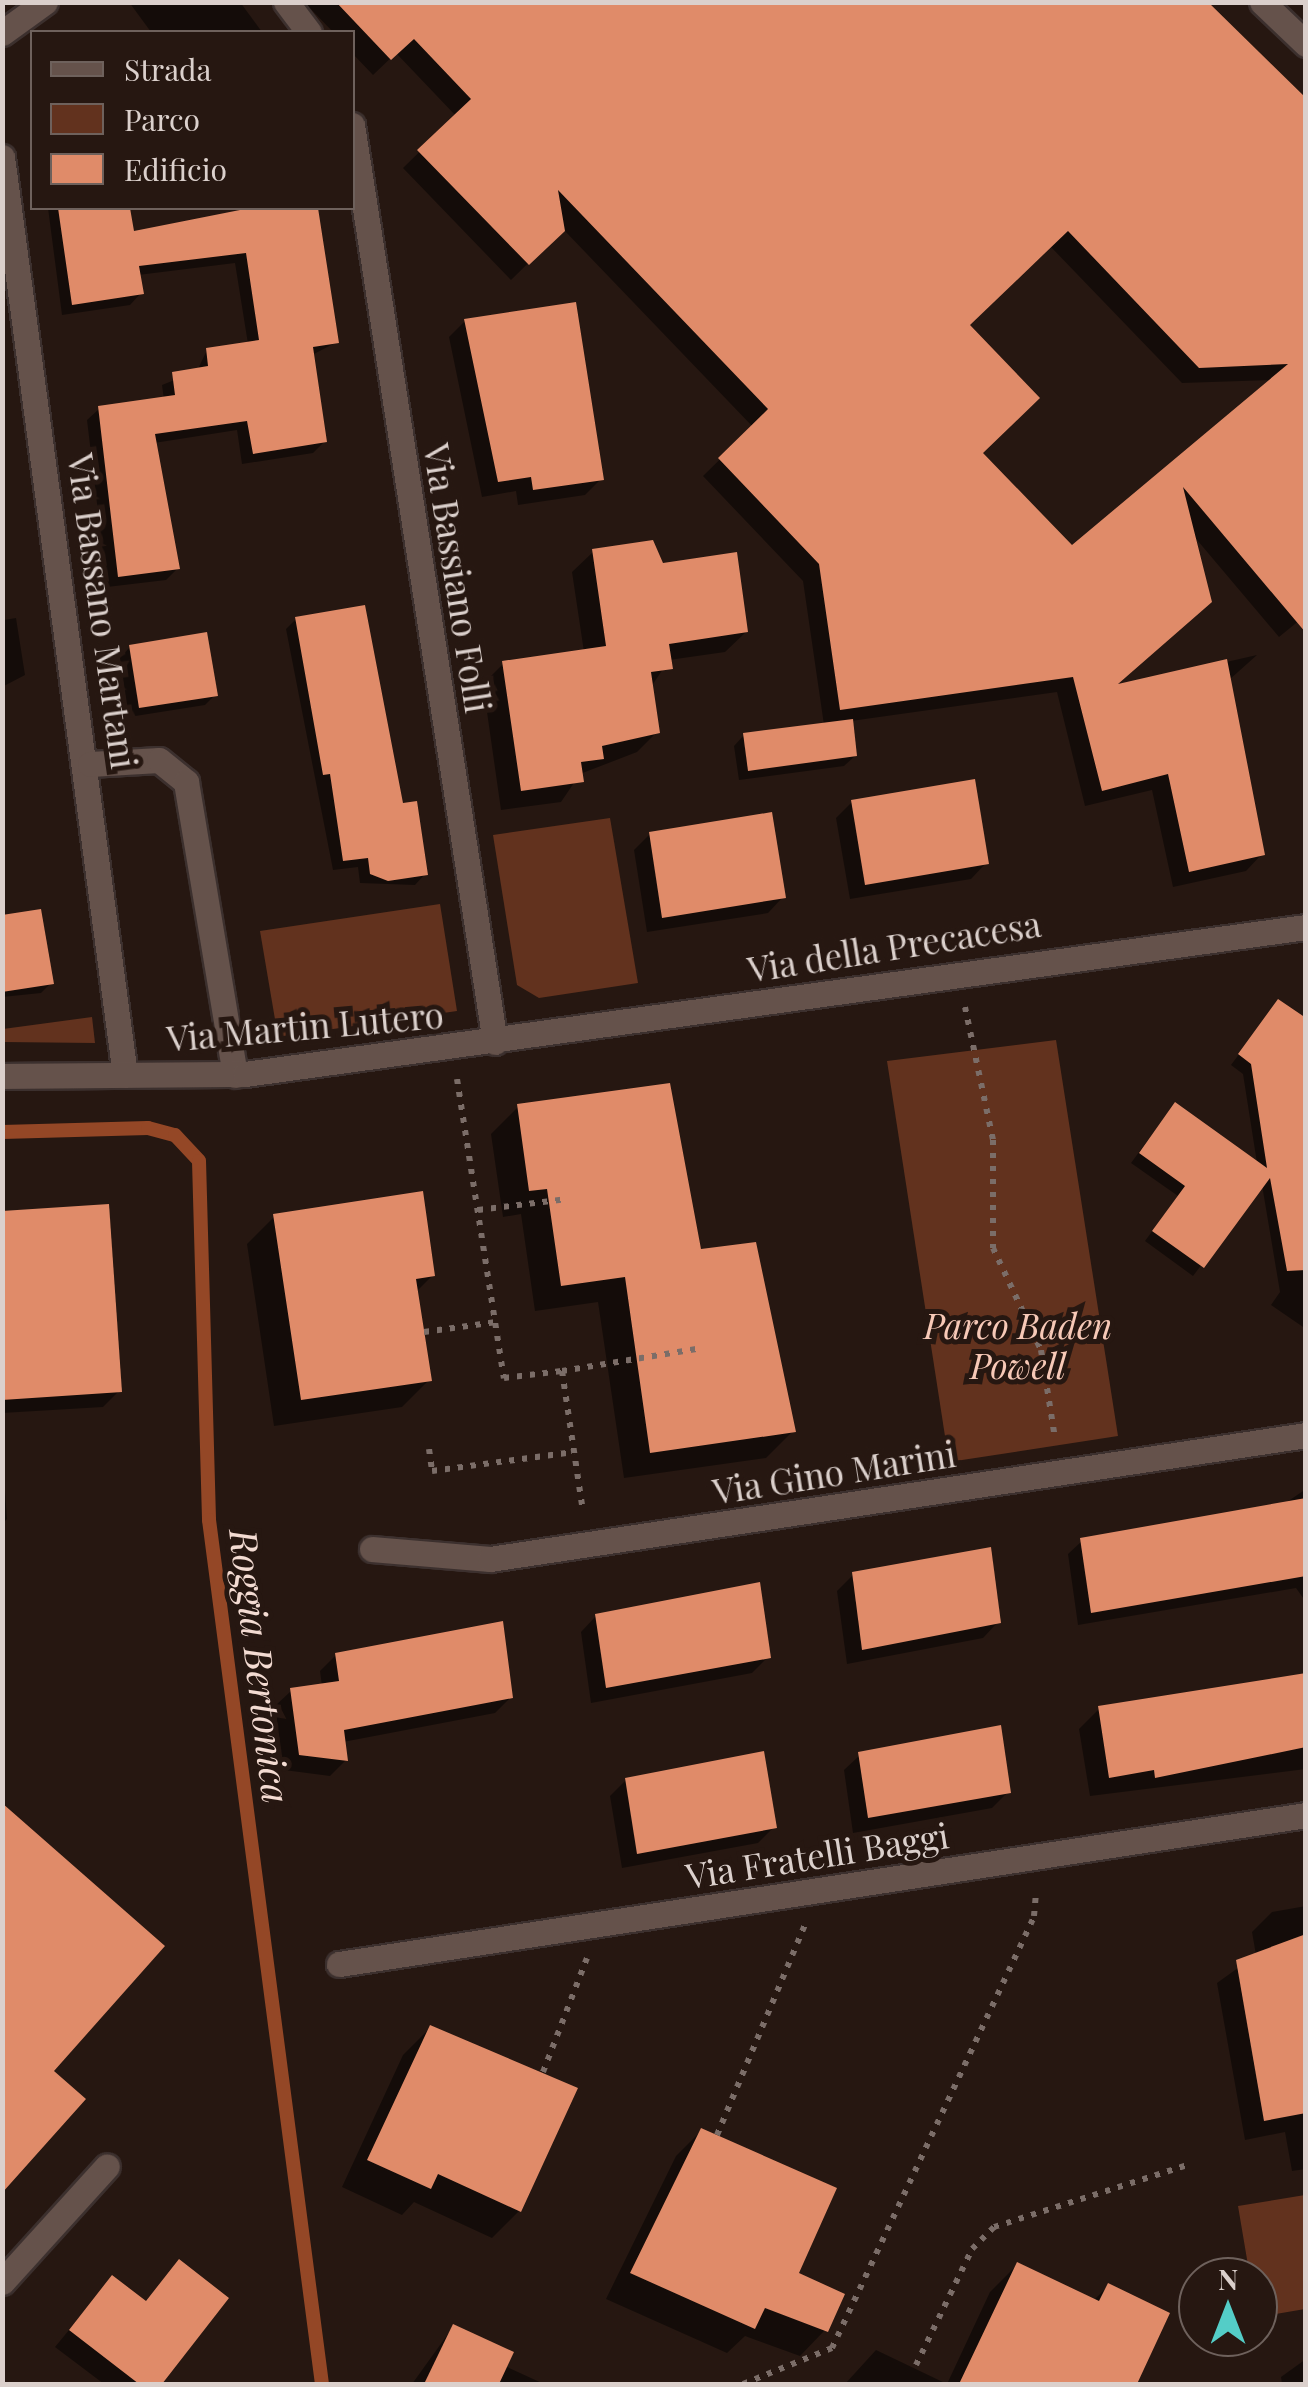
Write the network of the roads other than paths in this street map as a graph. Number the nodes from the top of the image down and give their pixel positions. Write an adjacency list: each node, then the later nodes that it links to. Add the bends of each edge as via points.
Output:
1 (45, 2): 5 (street)
2 (286, 2): 4 (street)
3 (1262, 2): 6 (street)
4 (308, 30)
5 (2, 33)
6 (1306, 44)
7 (355, 143): 11 (street, Via Bassiano Folli)
8 (2, 157): 9 (street, Via Bassano Martani)
9 (90, 764): 12 (street, via 159,760 186,782); 13 (street, Via Bassano Martani)
10 (1306, 927): 11 (street, Via della Precacesa)
11 (494, 1042): 12 (street, Via Martin Lutero)
12 (235, 1074): 13 (street, Via Martin Lutero)
13 (125, 1075): 14 (street, Via Martin Lutero)
14 (2, 1076)
15 (1306, 1435): 16 (street, Via Gino Marini, via 462,1561)
16 (372, 1549)
17 (1306, 1815): 18 (street, Via Fratelli Baggi)
18 (339, 1964)
19 (107, 2166): 20 (street)
20 (2, 2282)

